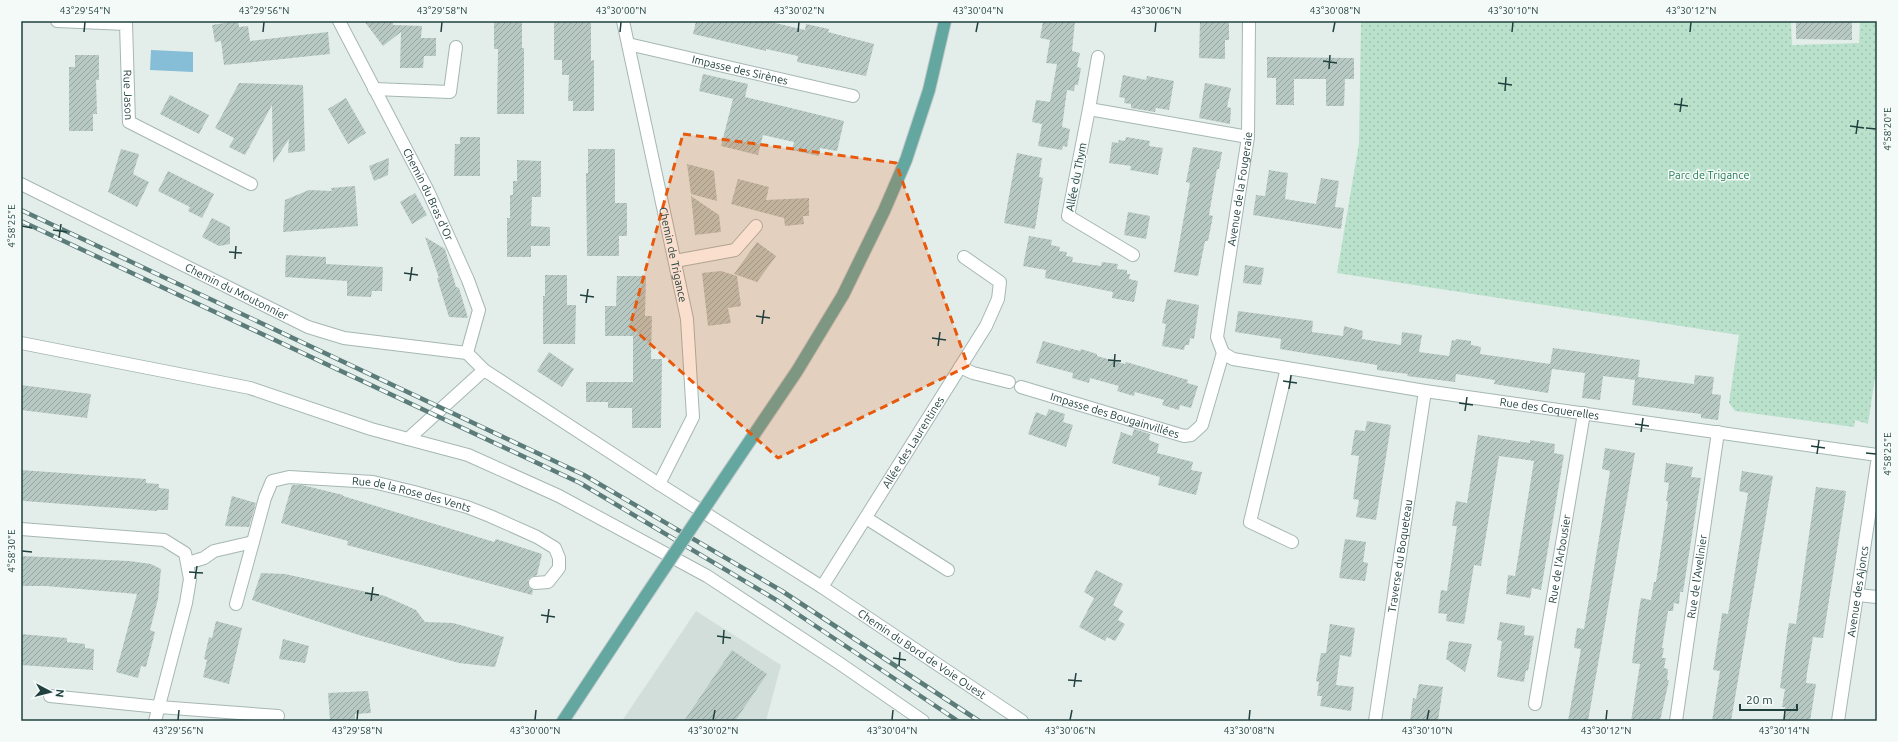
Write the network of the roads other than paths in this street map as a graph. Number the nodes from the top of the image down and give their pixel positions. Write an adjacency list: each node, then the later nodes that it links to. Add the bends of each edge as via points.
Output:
1 (58, 21): 14 (street, Rue Jason, via 126,24 129,122)
2 (339, 21): 9 (street, Chemin du Bras d'Or)
3 (623, 21): 6 (street, Chemin de Trigance)
4 (945, 21): 50 (main road, bridge, via 927,97 906,160 884,212 843,295 797,371)
5 (1249, 21): 12 (street, Avenue de la Fougeraie)
6 (628, 44): 10 (street, Impasse des Sirènes); 18 (street, Chemin de Trigance)
7 (456, 47): 9 (street, via 450,92)
8 (1098, 57): 11 (street, Allée du Thym)
9 (374, 89): 20 (street, Chemin du Bras d'Or, via 428,191 479,310)
10 (853, 96)
11 (1089, 109): 12 (street); 16 (street, Allée du Thym, via 1068,216)
12 (1248, 137): 21 (street, Avenue de la Fougeraie, via 1217,337)
13 (21, 184): 20 (street, Chemin du Moutonnier, via 308,327 344,338)
14 (251, 184)
15 (756, 226): 18 (street, via 735,250)
16 (1133, 255)
17 (964, 257): 22 (street, Allée des Laurentines, via 1000,282 998,299 986,326)
18 (674, 261): 33 (street, Chemin de Trigance, via 687,319 693,416)
19 (21, 343): 30 (street, via 250,388)
20 (467, 354): 24 (street)
21 (1223, 354): 23 (street, Rue des Coquerelles, via 1233,359); 26 (street, Impasse des Bougainvillées, via 1202,426 1191,435 1184,436)
22 (960, 367): 25 (street); 34 (street, Allée des Laurentines)
23 (1288, 368): 27 (street, Rue des Coquerelles); 37 (street, via 1250,522)
24 (484, 370): 30 (street); 33 (street, Chemin du Bord de Voie Ouest)
25 (1009, 382)
26 (1022, 387)
27 (1425, 391): 28 (street, Rue des Coquerelles); 53 (street, Traverse du Boqueteau)
28 (1584, 413): 29 (street, Rue des Coquerelles); 46 (street, Rue de l'Arbousier)
29 (1718, 432): 31 (street, Rue des Coquerelles); 54 (street, Rue de l'Avelinier)
30 (408, 439): 51 (street, via 468,455 559,496 707,576)
31 (1877, 455)
32 (1877, 463): 42 (street, Avenue des Ajoncs)
33 (659, 484): 41 (street, Chemin du Bord de Voie Ouest)
34 (866, 518): 39 (street); 41 (street, Allée des Laurentines)
35 (21, 529): 38 (street, via 164,540 184,553)
36 (253, 542): 38 (street, via 214,551 204,558); 40 (street, Rue de la Rose des Vents, via 272,481 289,477 373,482 467,507 537,537 555,548 559,568 548,582); 44 (street, Rue de la Rose des Vents)
37 (1292, 542)
38 (188, 563): 47 (street, via 190,579 186,604)
39 (948, 570)
40 (535, 583)
41 (822, 587): 52 (street, Chemin du Bord de Voie Ouest)
42 (1858, 595): 43 (street); 55 (street, Avenue des Ajoncs)
43 (1877, 598)
44 (236, 604)
45 (50, 696): 47 (street)
46 (1535, 704)
47 (160, 707): 48 (street); 49 (street)
48 (278, 716)
49 (155, 721)
50 (562, 721)
51 (923, 721)
52 (1022, 721)
53 (1375, 721)
54 (1676, 721)
55 (1838, 721)

